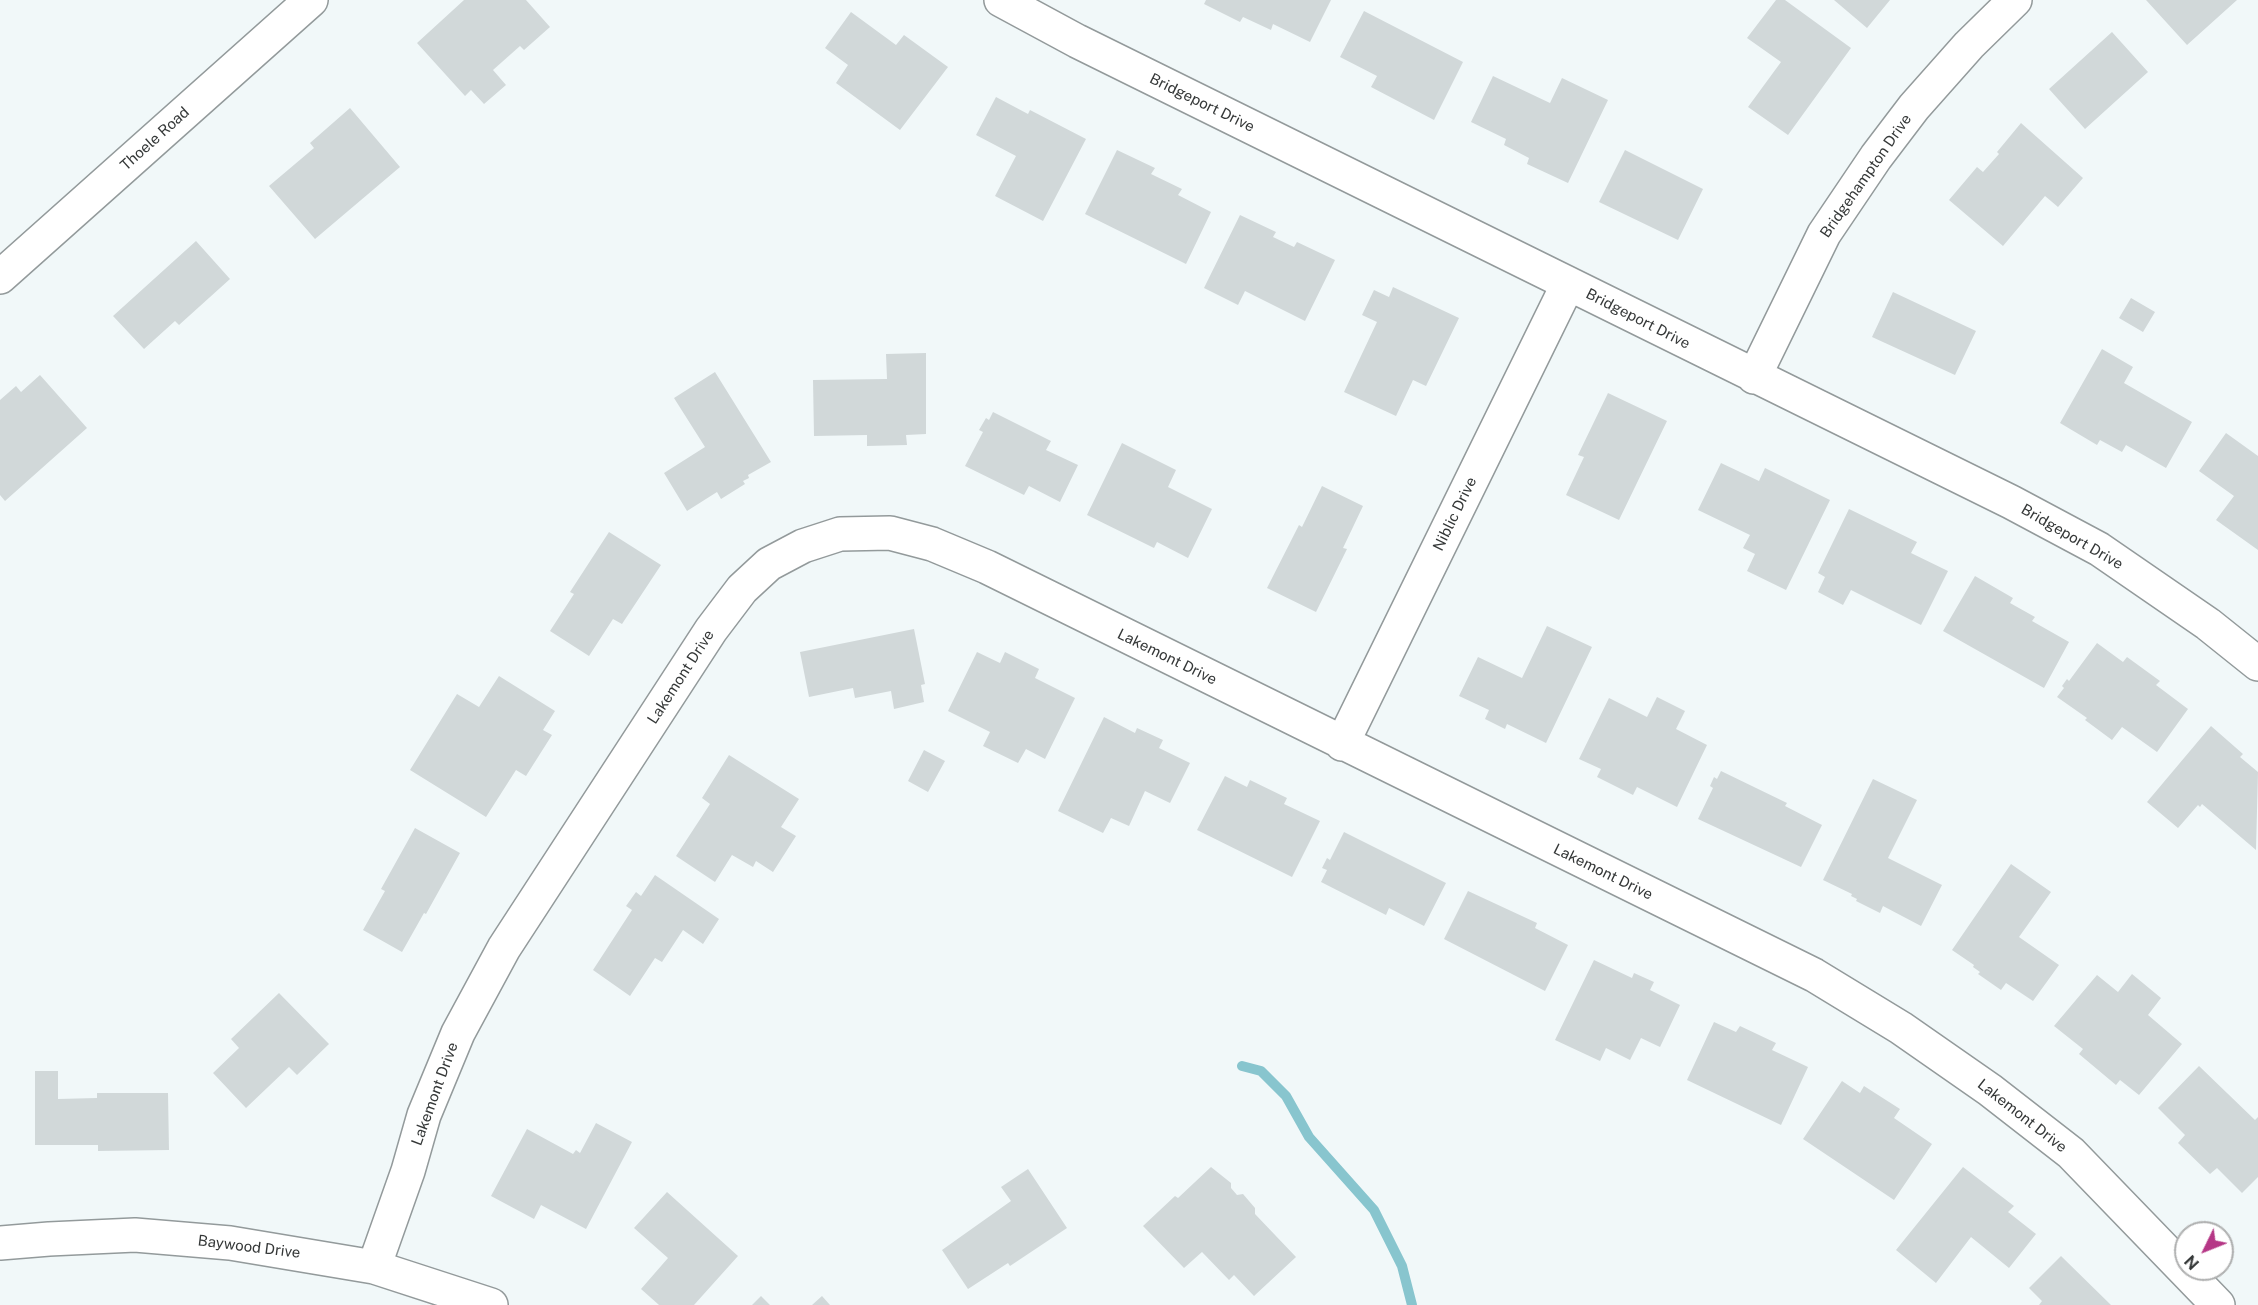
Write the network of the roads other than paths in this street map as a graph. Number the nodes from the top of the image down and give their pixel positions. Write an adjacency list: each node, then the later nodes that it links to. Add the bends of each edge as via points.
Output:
1 (311, 0): 4 (street, Thoele Road)
2 (1001, 0): 5 (street, Bridgeport Drive)
3 (2015, 0): 6 (street, Bridgehampton Drive, via 1937,80 1876,157 1824,234)
4 (0, 277)
5 (1568, 284): 6 (street, Bridgeport Drive); 8 (street, Niblic Drive)
6 (1754, 377): 7 (street, Bridgeport Drive, via 2099,549 2208,624)
7 (2258, 664)
8 (1342, 744): 10 (street, Lakemont Drive, via 987,567 932,544 890,533 840,534 778,559 742,589 711,630 504,948 458,1033 424,1115); 12 (street, Lakemont Drive, via 1814,975 1900,1028 1990,1090 2071,1153)
9 (0, 1243): 10 (street, Baywood Drive, via 135,1235 230,1243)
10 (374, 1267): 11 (street, Baywood Drive)
11 (491, 1305)
12 (2218, 1305)

